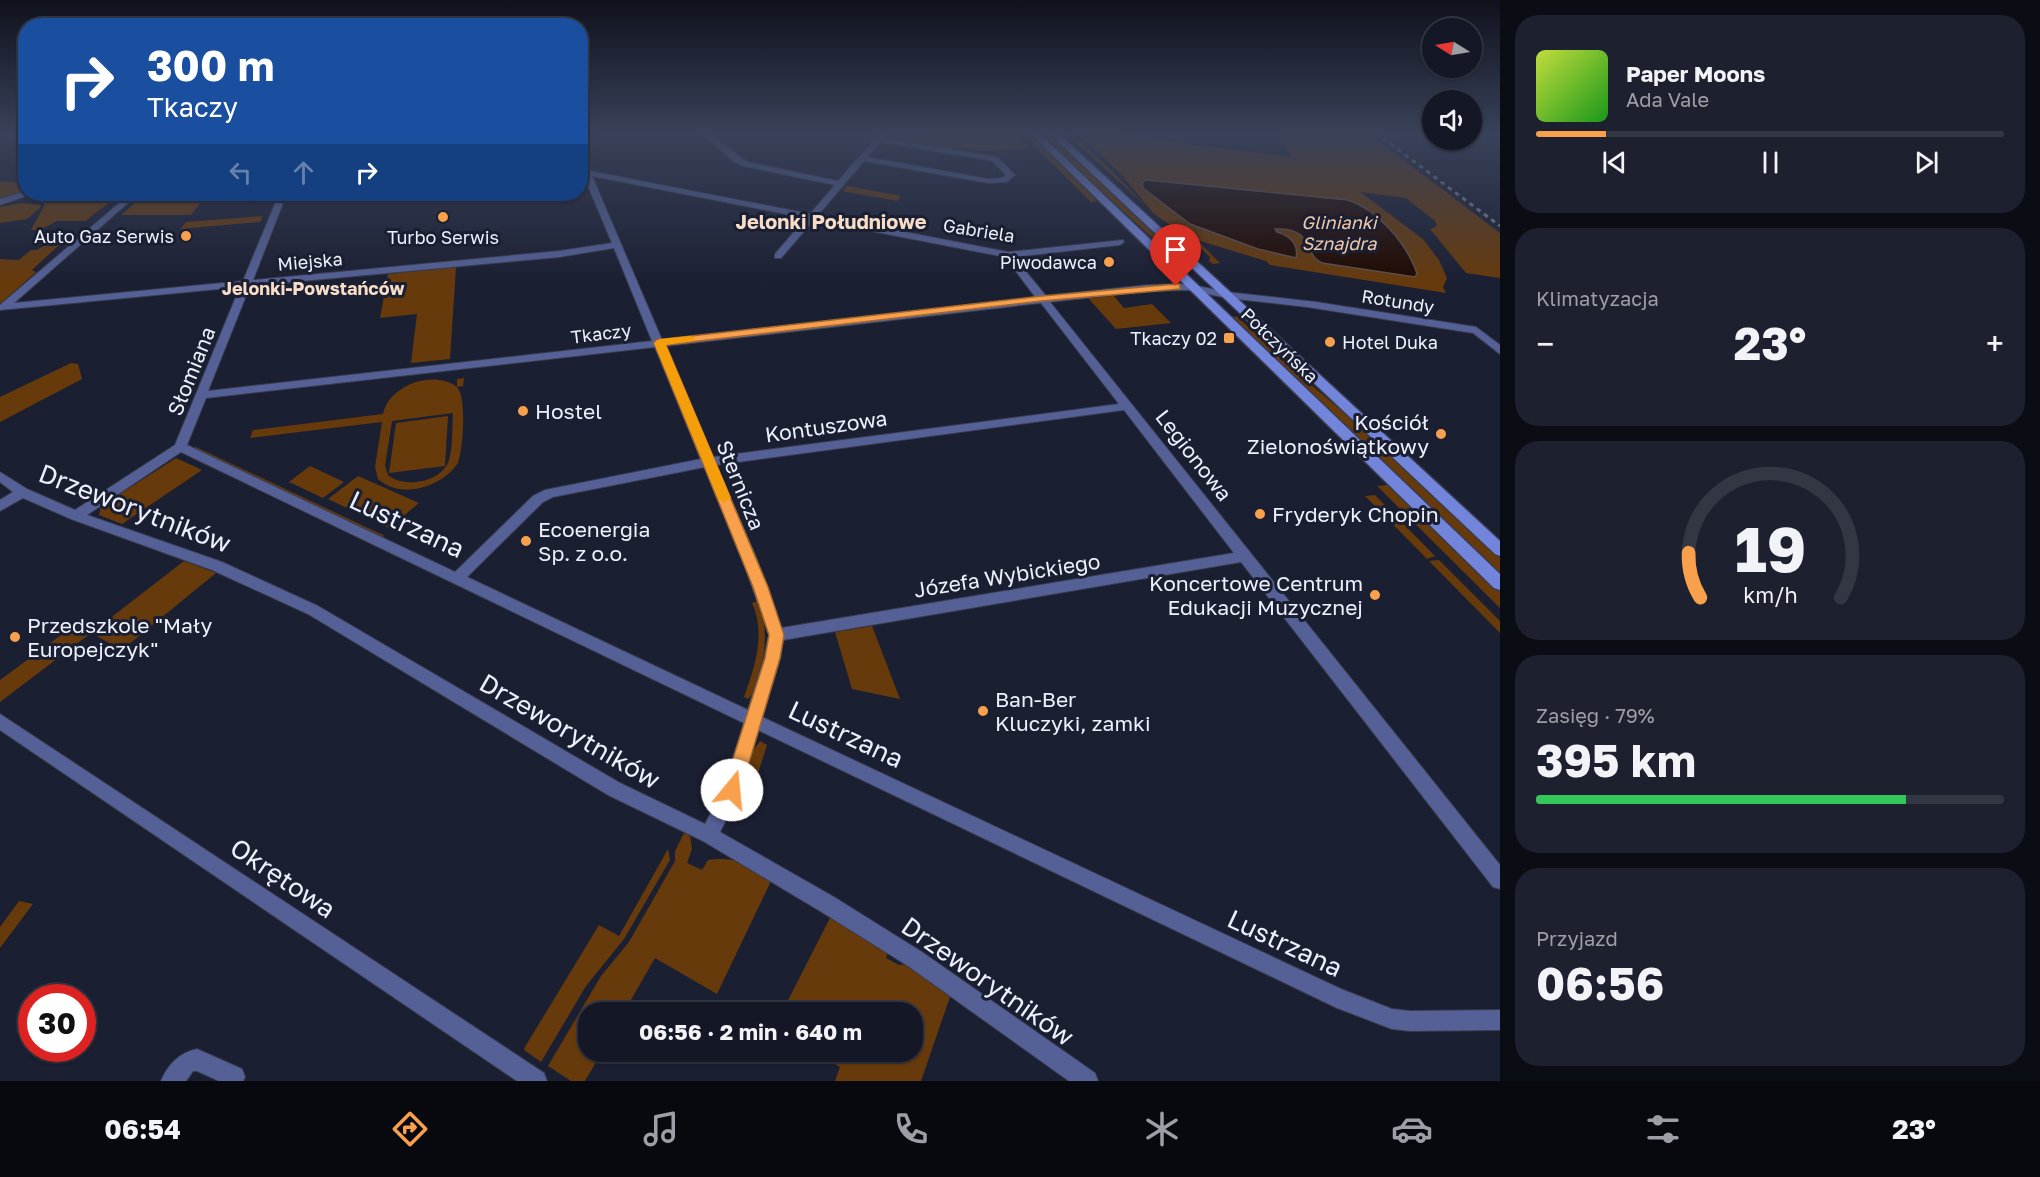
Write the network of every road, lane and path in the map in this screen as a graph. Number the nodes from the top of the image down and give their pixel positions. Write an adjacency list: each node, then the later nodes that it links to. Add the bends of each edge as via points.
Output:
1 (589, 183): 12 (street, Sternicza)
2 (647, 183): 10 (street, Gabriela)
3 (1086, 183): 15 (main road, Połczyńska)
4 (1107, 183): 17 (main road, Połczyńska)
5 (842, 184): 10 (street)
6 (18, 196): 9 (street)
7 (126, 201): 23 (street)
8 (281, 201): 16 (street, Słomiana)
9 (0, 202)
10 (813, 216): 13 (street, Gabriela); 14 (street)
11 (1120, 242): 13 (street, Gabriela)
12 (618, 246): 16 (street, Miejska); 24 (street, Sternicza)
13 (1008, 255): 21 (street, Legionowa)
14 (778, 256)
15 (1184, 279): 17 (street, Tkaczy); 18 (street, Tkaczy); 19 (main road, Połczyńska)
16 (247, 284): 23 (street, Miejska); 26 (street, Słomiana)
17 (1217, 286): 20 (main road, Połczyńska); 22 (street, Rotundy)
18 (1147, 288): 19 (street, Tkaczy); 21 (street, Tkaczy)
19 (1193, 288): 20 (street, Tkaczy); 37 (main road, Połczyńska)
20 (1227, 296): 22 (street, Rotundy); 34 (main road, Połczyńska)
21 (1042, 298): 24 (street, Tkaczy); 27 (street, Legionowa)
22 (1316, 305): 25 (street, Rotundy, via 1476,330)
23 (2, 309)
24 (660, 343): 26 (street, Tkaczy); 29 (street, Sternicza)
25 (1500, 351)
26 (202, 395): 28 (street, Słomiana)
27 (1126, 406): 29 (street, Kontuszowa); 35 (street, Legionowa)
28 (180, 447): 33 (street, Słomiana); 36 (street, Lustrzana)
29 (710, 463): 36 (street, Kontuszowa, via 543,495); 38 (street, Sternicza, via 761,587)
30 (0, 476): 31 (street, Drzeworytników)
31 (22, 492): 32 (street); 33 (street, Drzeworytników)
32 (0, 506)
33 (76, 516): 41 (street, Drzeworytników, via 217,566 314,610 594,778)
34 (1500, 550)
35 (1245, 556): 38 (street, Józefa Wybickiego); 42 (street, Legionowa)
36 (457, 578): 39 (street, Lustrzana)
37 (1500, 584)
38 (776, 635): 39 (street, Sternicza)
39 (753, 720): 41 (street, Sternicza, via 732,790); 43 (street, Lustrzana, via 1375,1014 1410,1022)
40 (0, 721): 46 (street, Okrętowa)
41 (709, 835): 47 (street, Drzeworytników, via 915,959)
42 (1500, 880)
43 (1500, 1020)
44 (234, 1077): 45 (street, via 197,1060 187,1062)
45 (172, 1081)
46 (536, 1081)
47 (1087, 1081)

